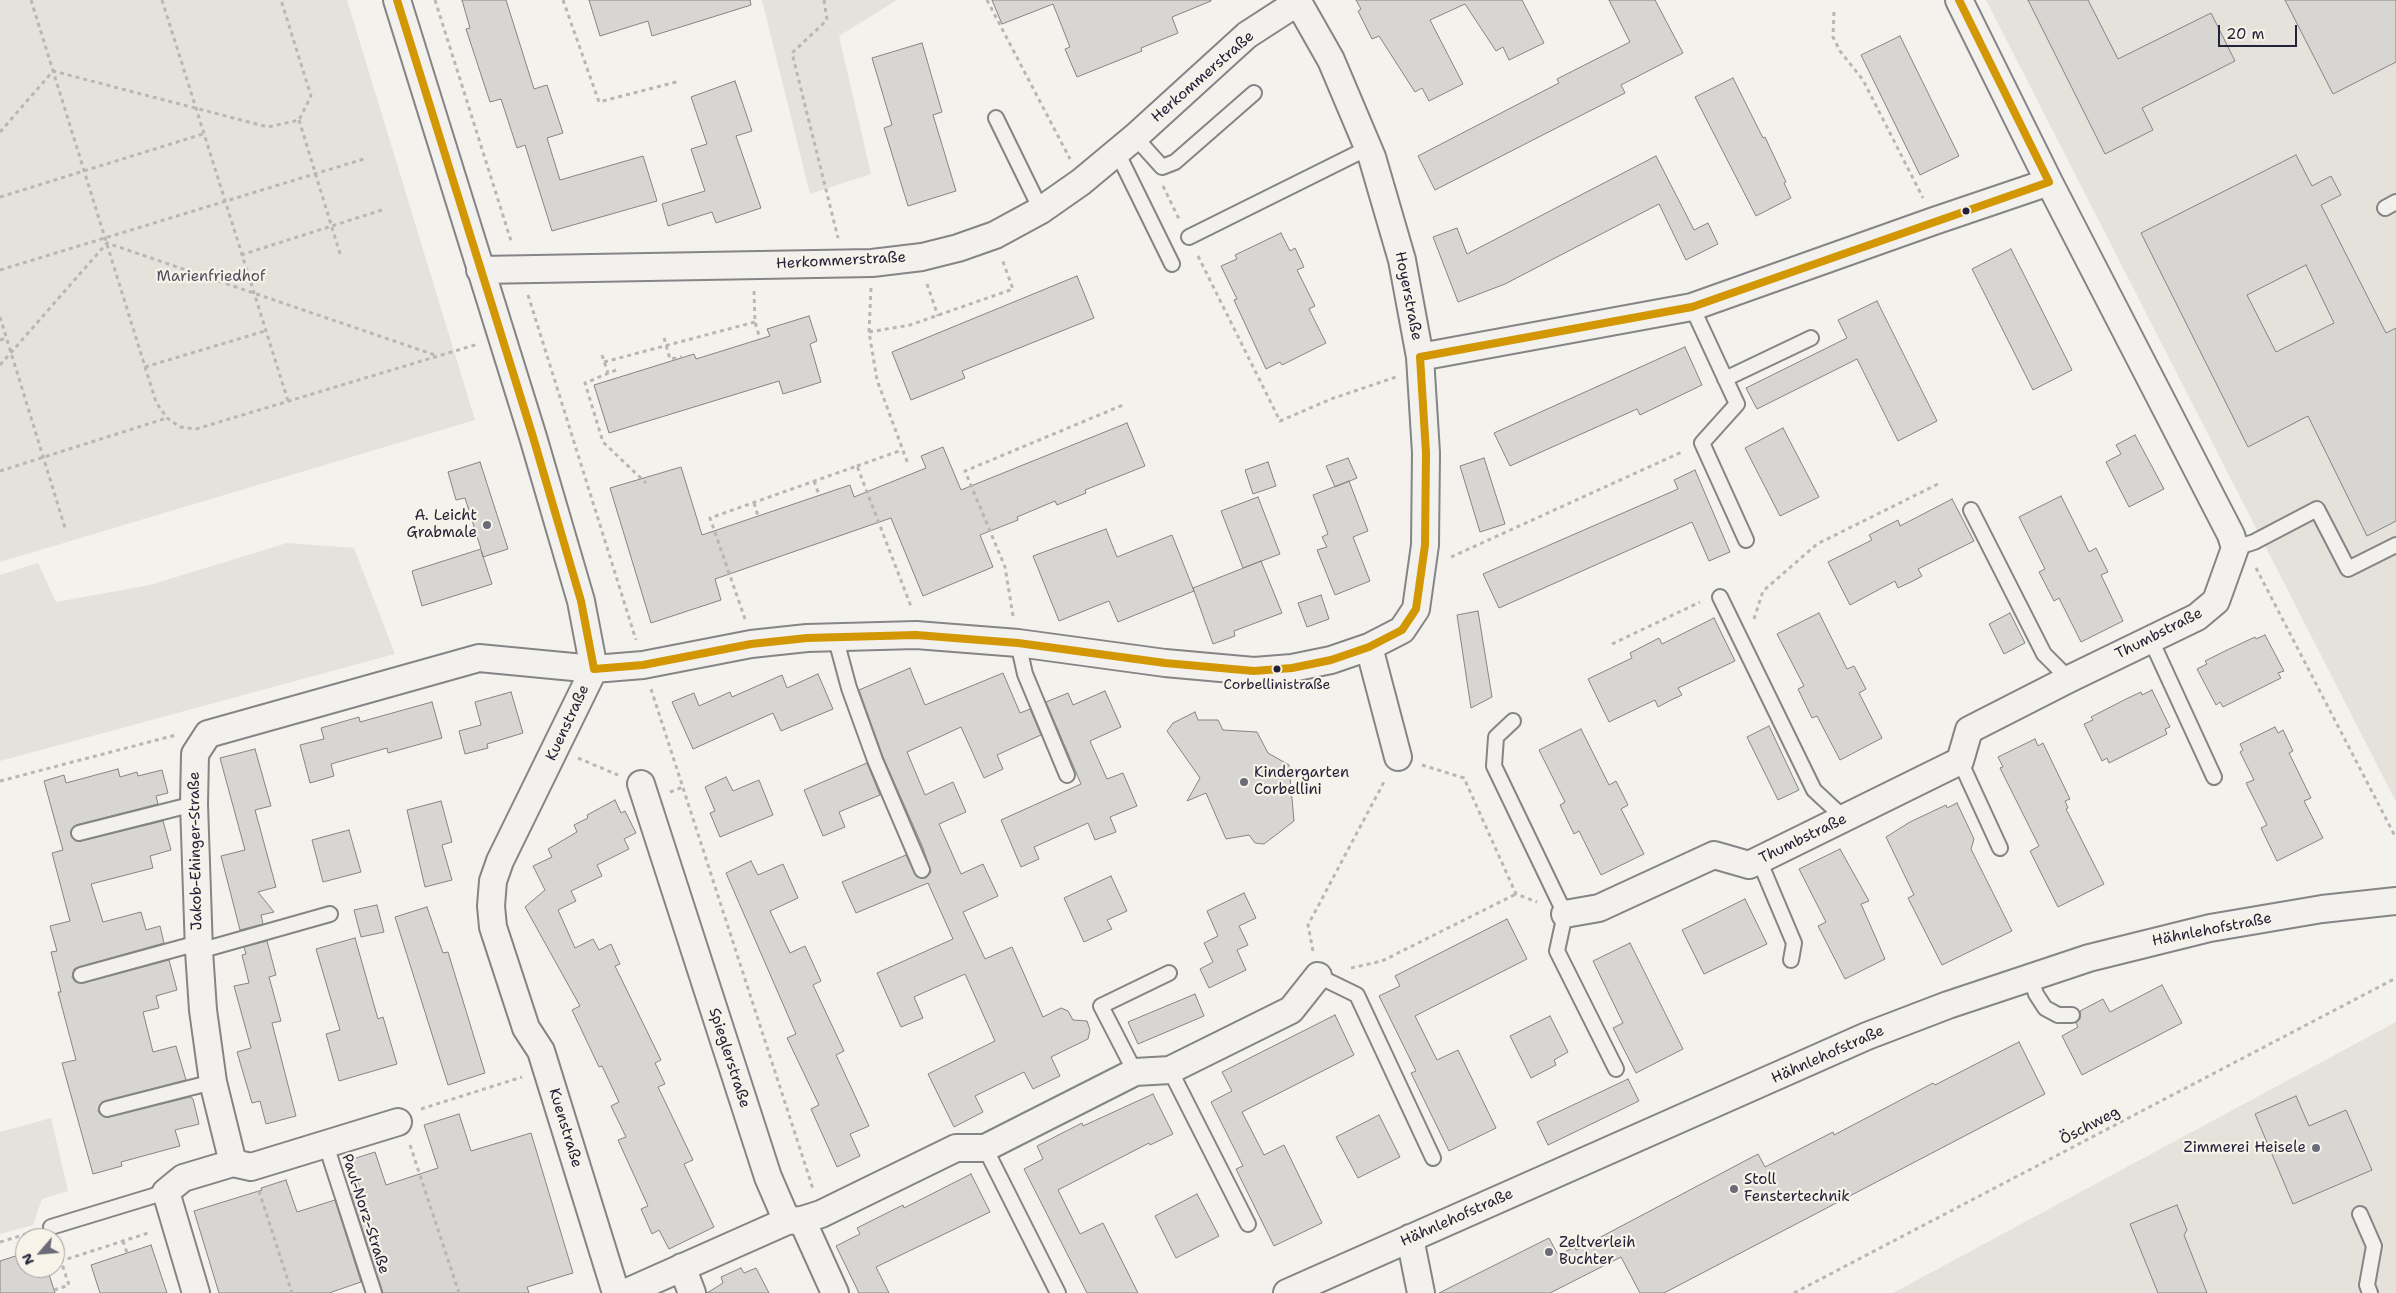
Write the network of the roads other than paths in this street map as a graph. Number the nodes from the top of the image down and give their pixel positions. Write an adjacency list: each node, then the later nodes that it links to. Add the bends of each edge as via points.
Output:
1 (397, 0): 12 (street, Kuenstraße)
2 (1960, 0): 8 (street)
3 (1298, 1): 6 (street, Herkommerstraße, via 1247,36); 7 (street, Hoyerstraße, via 1331,60)
4 (1254, 93): 6 (lane, via 1175,162 1162,167)
5 (996, 118): 9 (lane)
6 (1126, 144): 9 (street, Herkommerstraße); 11 (lane)
7 (1368, 148): 10 (lane); 15 (street, Hoyerstraße, via 1402,260)
8 (2049, 182): 13 (street); 20 (street, via 2231,536)
9 (1041, 210): 12 (street, Herkommerstraße, via 995,234 958,248 922,257 872,263)
10 (1188, 237)
11 (1172, 264)
12 (480, 270): 26 (street, Kuenstraße, via 581,601)
13 (1692, 307): 15 (street); 16 (lane)
14 (1811, 338): 16 (lane)
15 (1420, 366): 25 (street, Hoyerstraße, via 1426,453 1423,570 1416,609 1402,630)
16 (1725, 379): 18 (lane, via 1737,404 1702,443)
17 (1971, 510): 27 (lane, via 2044,654)
18 (1746, 540)
19 (2396, 545): 20 (lane, via 2348,569 2317,510)
20 (2234, 553): 23 (street, Thumbstraße, via 2216,602 2197,617)
21 (1720, 597): 35 (lane, via 1814,790)
22 (835, 636): 24 (street, via 916,635); 26 (street, via 751,644 643,665); 39 (lane, via 859,715)
23 (2151, 640): 27 (street, Thumbstraße); 32 (lane)
24 (1018, 643): 25 (street, via 1165,663 1254,671 1331,660); 31 (lane, via 1025,674)
25 (1370, 647): 29 (street)
26 (594, 669): 34 (street, Jakob-Ehinger-Straße, via 479,658 208,734 194,754); 69 (street, Kuenstraße, via 500,861 493,881 491,906 493,928 526,1028 541,1050)
27 (2069, 678): 30 (street, Thumbstraße, via 1969,730)
28 (1513, 721): 42 (lane, via 1496,737 1494,766)
29 (1398, 757)
30 (1960, 760): 35 (street, Thumbstraße); 37 (lane)
31 (1067, 775)
32 (2214, 777)
33 (641, 784): 62 (street, Spieglerstraße, via 768,1177)
34 (194, 804): 36 (lane); 43 (street, Jakob-Ehinger-Straße)
35 (1844, 818): 38 (street, Thumbstraße)
36 (79, 833)
37 (2000, 848)
38 (1759, 860): 42 (street, Thumbstraße, via 1749,865 1714,855 1599,908); 44 (lane, via 1794,943)
39 (922, 870)
40 (2396, 901): 48 (street, Hähnlehofstraße, via 2322,909 2210,928)
41 (330, 914): 43 (lane)
42 (1565, 914): 50 (lane, via 1556,951)
43 (199, 947): 46 (lane); 53 (street, Jakob-Ehinger-Straße, via 203,1010)
44 (1791, 960)
45 (1169, 973): 52 (lane, via 1101,1006)
46 (81, 975)
47 (1318, 976): 51 (street, via 1291,1010); 58 (lane, via 1357,994)
48 (2030, 976): 49 (lane, via 2045,1008 2058,1015); 65 (street, Hähnlehofstraße, via 1868,1036)
49 (2072, 1015)
50 (1616, 1069)
51 (1170, 1070): 52 (street); 63 (lane)
52 (1135, 1072): 57 (street)
53 (213, 1082): 54 (lane); 59 (street, Jakob-Ehinger-Straße)
54 (108, 1108)
55 (398, 1122): 56 (street)
56 (326, 1145): 59 (street); 68 (lane, Paul-Norz-Straße)
57 (986, 1148): 62 (street, via 956,1148); 73 (lane)
58 (1433, 1158)
59 (242, 1165): 60 (street, via 184,1178)
60 (166, 1192): 64 (lane); 67 (street)
61 (2360, 1214): 76 (lane, via 2374,1246 2367,1285)
62 (803, 1218): 66 (street); 72 (street, Spieglerstraße)
63 (1248, 1224)
64 (51, 1227)
65 (1410, 1238): 74 (street, Hähnlehofstraße); 75 (street)
66 (682, 1267): 70 (street); 71 (street)
67 (196, 1293)
68 (374, 1293)
69 (616, 1293)
70 (625, 1293)
71 (692, 1293)
72 (835, 1293)
73 (1058, 1293)
74 (1287, 1293)
75 (1421, 1293)
76 (2370, 1293)

